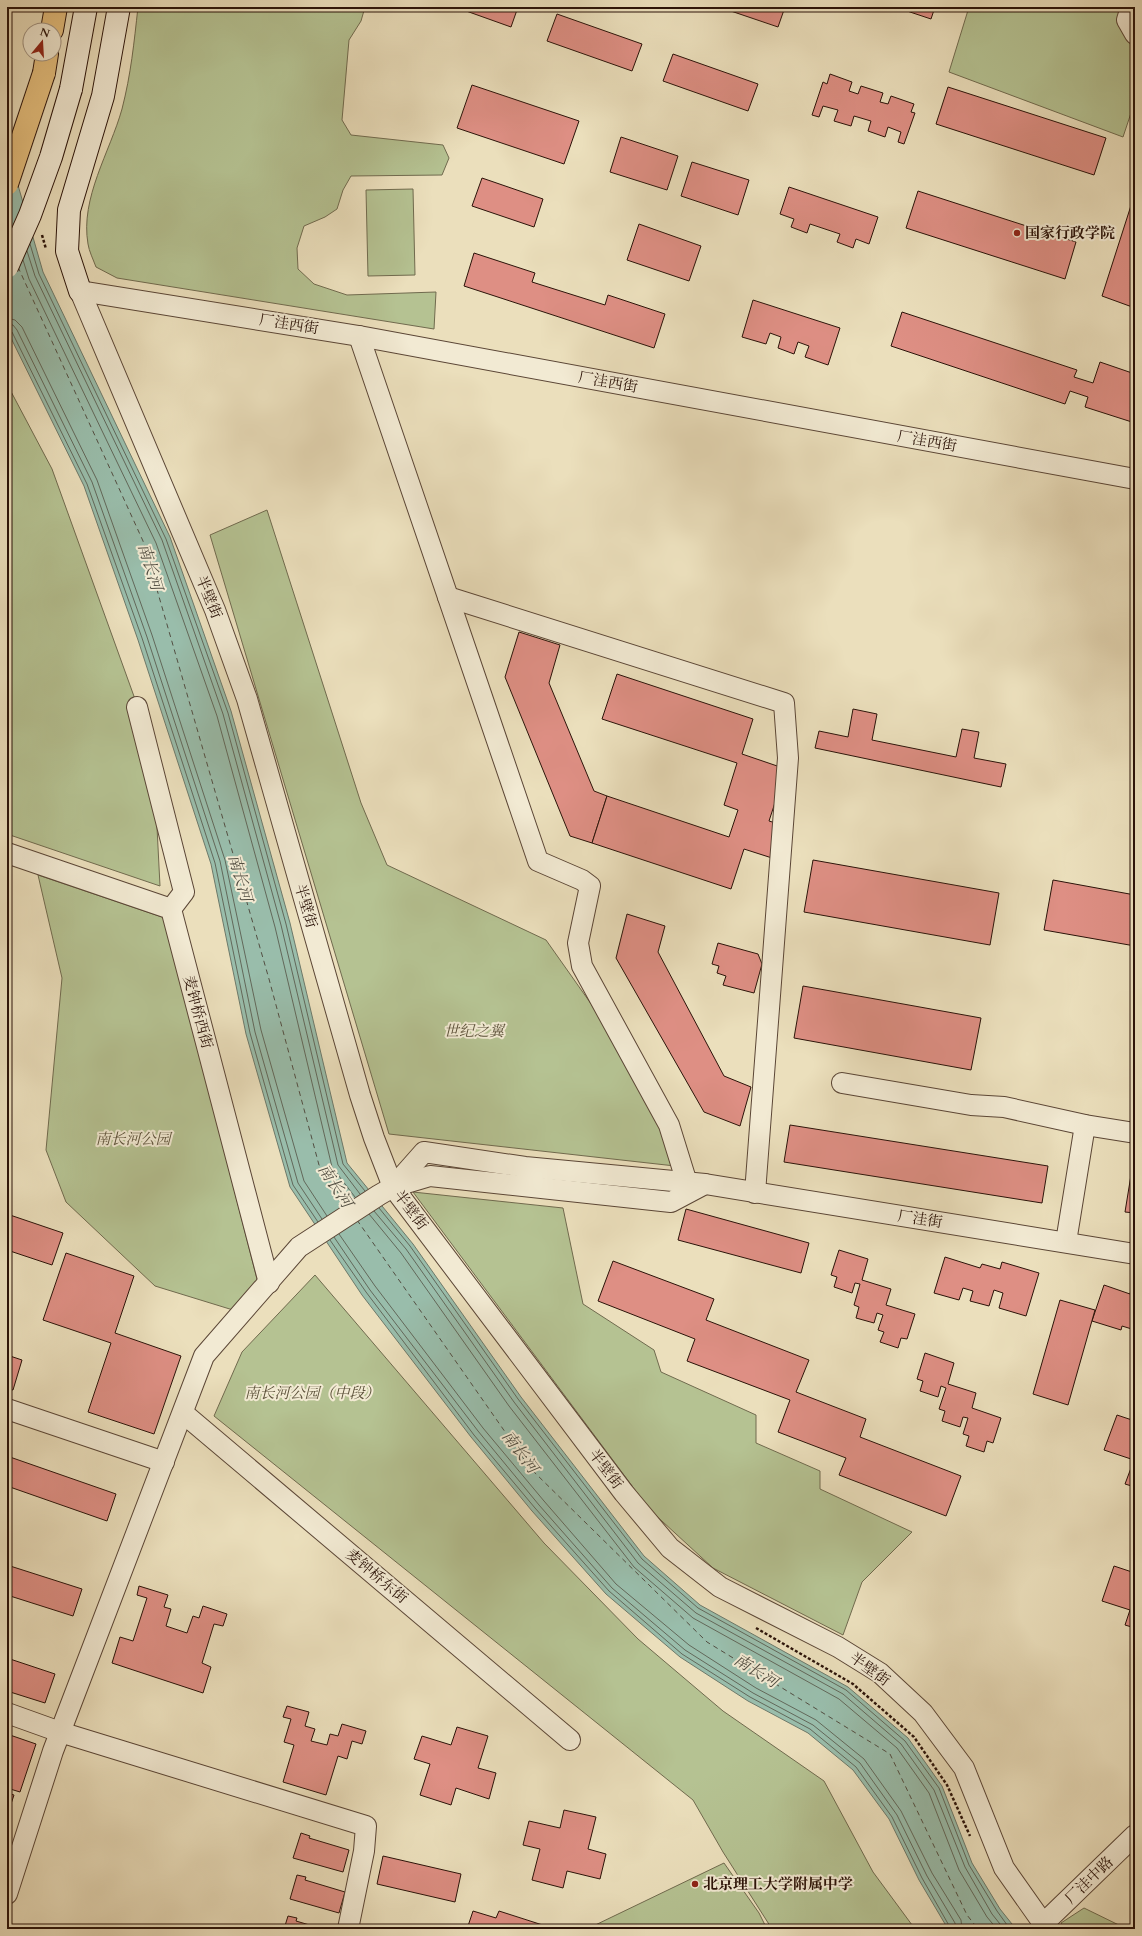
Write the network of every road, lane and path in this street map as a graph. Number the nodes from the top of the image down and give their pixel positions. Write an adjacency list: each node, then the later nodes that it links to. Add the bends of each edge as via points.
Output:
1 (56, 7): 5 (highway)
2 (86, 7): 13 (street, bridge, via 71,89 51,157 30,215)
3 (119, 7): 14 (street, via 103,96 69,210 67,251)
4 (1132, 7): 6 (street, via 1127,20)
5 (53, 22)
6 (1135, 34)
7 (45, 63): 10 (highway, bridge)
8 (7, 107): 9 (path)
9 (9, 115)
10 (7, 184)
11 (42, 234): 12 (path)
12 (48, 257)
13 (7, 267)
14 (80, 291): 15 (street, 厂洼西街); 25 (street, 半壁街, via 216,610 247,699 374,1138)
15 (360, 336): 16 (street, 厂洼西街); 17 (street)
16 (1135, 479)
17 (448, 597): 24 (street, via 538,861 590,886 578,943 582,966 669,1125); 26 (street, via 784,703 788,758)
18 (137, 707): 20 (street, via 184,892)
19 (7, 853): 20 (street)
20 (171, 909): 29 (street, 麦钟桥西街)
21 (842, 1083): 22 (street, via 971,1105 1004,1107)
22 (1085, 1125): 23 (street); 27 (street)
23 (1135, 1133)
24 (696, 1184): 25 (street, 厂洼街, via 525,1167 424,1152); 26 (street, 厂洼街)
25 (386, 1191): 29 (street, via 299,1247); 40 (street, 半壁街, via 670,1548 720,1587 838,1647 880,1673 923,1713 964,1768 1004,1868)
26 (755, 1193): 27 (street, 厂洼街)
27 (1066, 1242): 28 (street, 厂洼街)
28 (1135, 1254)
29 (268, 1283): 31 (street, via 204,1356)
30 (7, 1409): 32 (street)
31 (183, 1413): 32 (street); 36 (street, 麦钟桥东街)
32 (164, 1462): 35 (street)
33 (752, 1626): 38 (path, via 854,1684 914,1737 947,1785)
34 (7, 1713): 35 (street)
35 (60, 1732): 39 (street); 41 (street, via 366,1826 364,1851)
36 (570, 1740)
37 (1135, 1835): 40 (street, 厂洼中路)
38 (971, 1840)
39 (7, 1894)
40 (1045, 1926)
41 (348, 1929)

